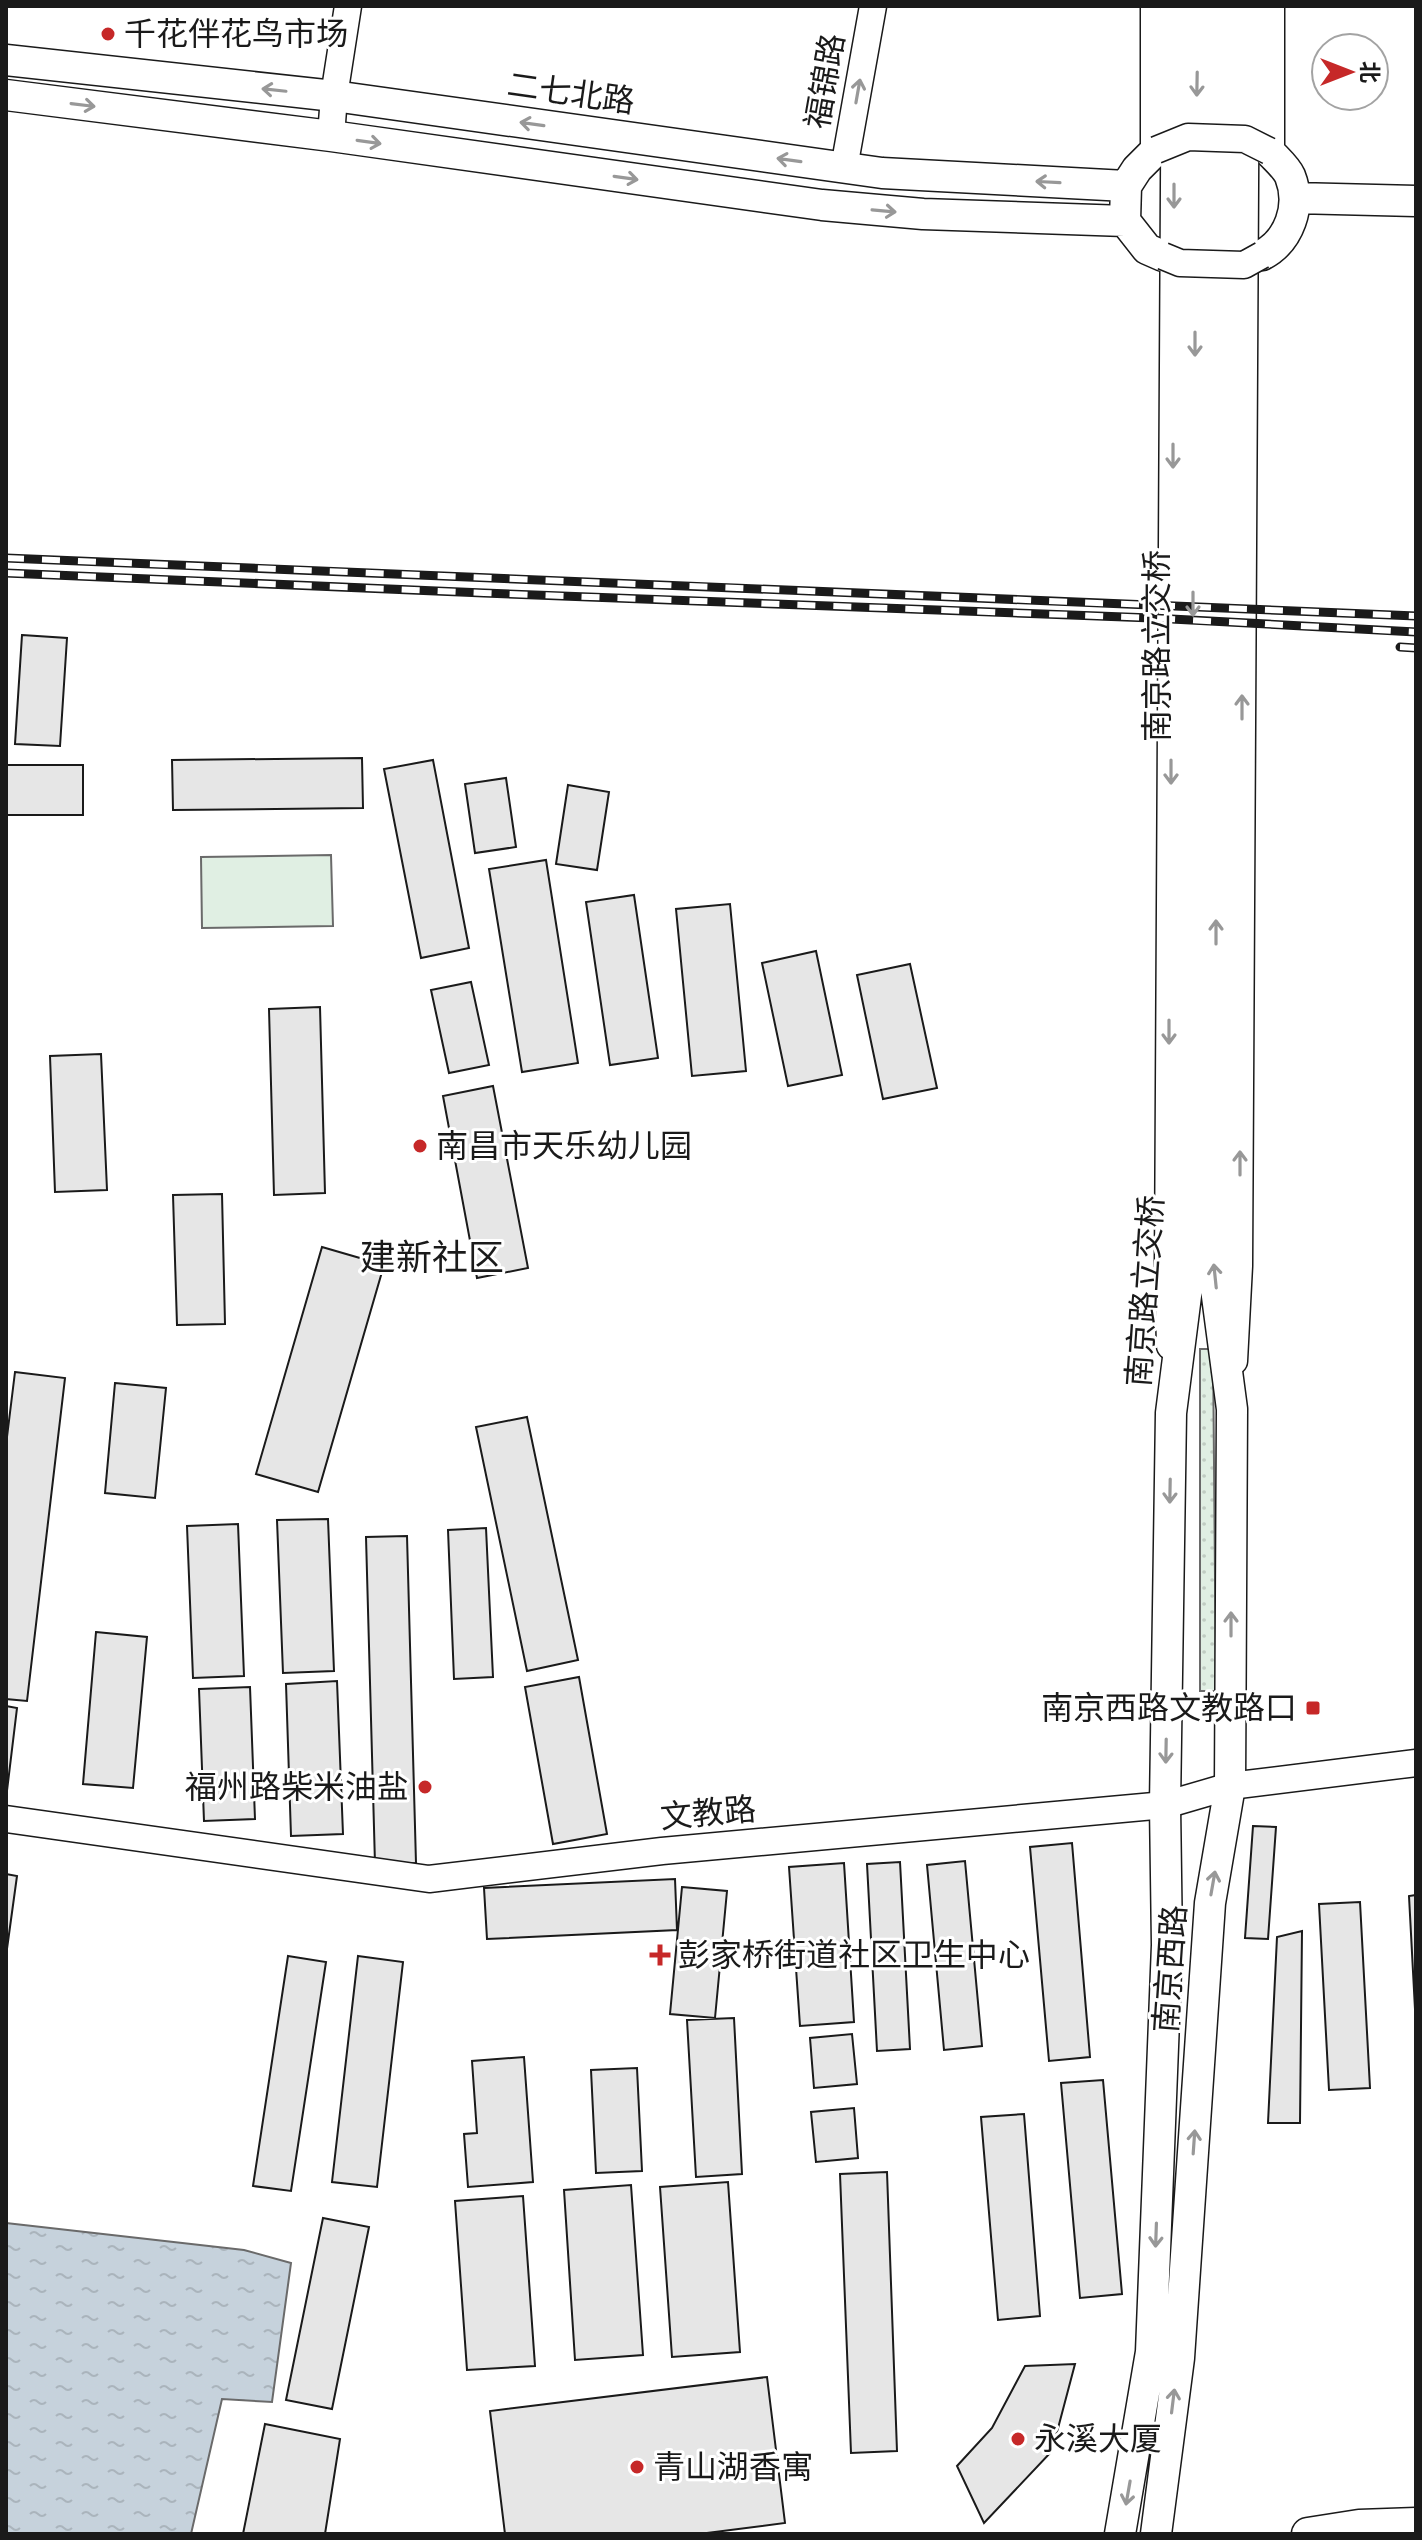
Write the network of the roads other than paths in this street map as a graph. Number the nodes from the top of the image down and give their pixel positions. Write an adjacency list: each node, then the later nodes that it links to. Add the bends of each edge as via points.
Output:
1 (348, 6): 11 (street)
2 (873, 6): 15 (street, 福锦路, one-way to 2)
3 (1156, 6): 13 (main road)
4 (1175, 6): 23 (street, 南京路立交桥, one-way to 23)
5 (1198, 6): 23 (main road, 南京路立交桥, one-way to 23, via 1189,1272)
6 (1222, 6): 22 (main road, 南京路立交桥, one-way to 6, via 1213,1266)
7 (1246, 6): 22 (street, one-way to 7, via 1239,1266)
8 (1269, 6): 14 (main road)
9 (6, 60): 11 (main road, 二七北路, one-way to 9)
10 (6, 95): 12 (main road, one-way to 12)
11 (334, 96): 12 (street); 15 (main road, 二七北路, one-way to 11)
12 (331, 136): 19 (main road, one-way to 19, via 822,205)
13 (1156, 150): 14 (street, bridge, via 1188,137 1245,139); 16 (main road)
14 (1269, 151): 17 (main road, via 1290,174)
15 (844, 168): 16 (main road, 二七北路, one-way to 15)
16 (1126, 186): 19 (main road)
17 (1295, 198): 18 (main road); 20 (main road, via 1289,230)
18 (1416, 201)
19 (1125, 221): 21 (main road, via 1147,249)
20 (1262, 255): 21 (street, bridge, via 1244,265 1180,263)
21 (1163, 256)
22 (1232, 1409): 25 (main road, 南京西路, one-way to 22)
23 (1171, 1413): 26 (main road, 南京西路, one-way to 26)
24 (1416, 1763): 25 (street, 文教路)
25 (1230, 1786): 26 (street, 文教路); 30 (main road, 南京西路, one-way to 25, via 1179,2358 1210,1903)
26 (1165, 1805): 27 (street, 文教路, via 429,1879); 29 (main road, 南京西路, one-way to 29, via 1167,1945 1151,2352)
27 (6, 1819)
28 (1416, 2524): 31 (main road)
29 (1120, 2534)
30 (1156, 2534)
31 (1308, 2534)

